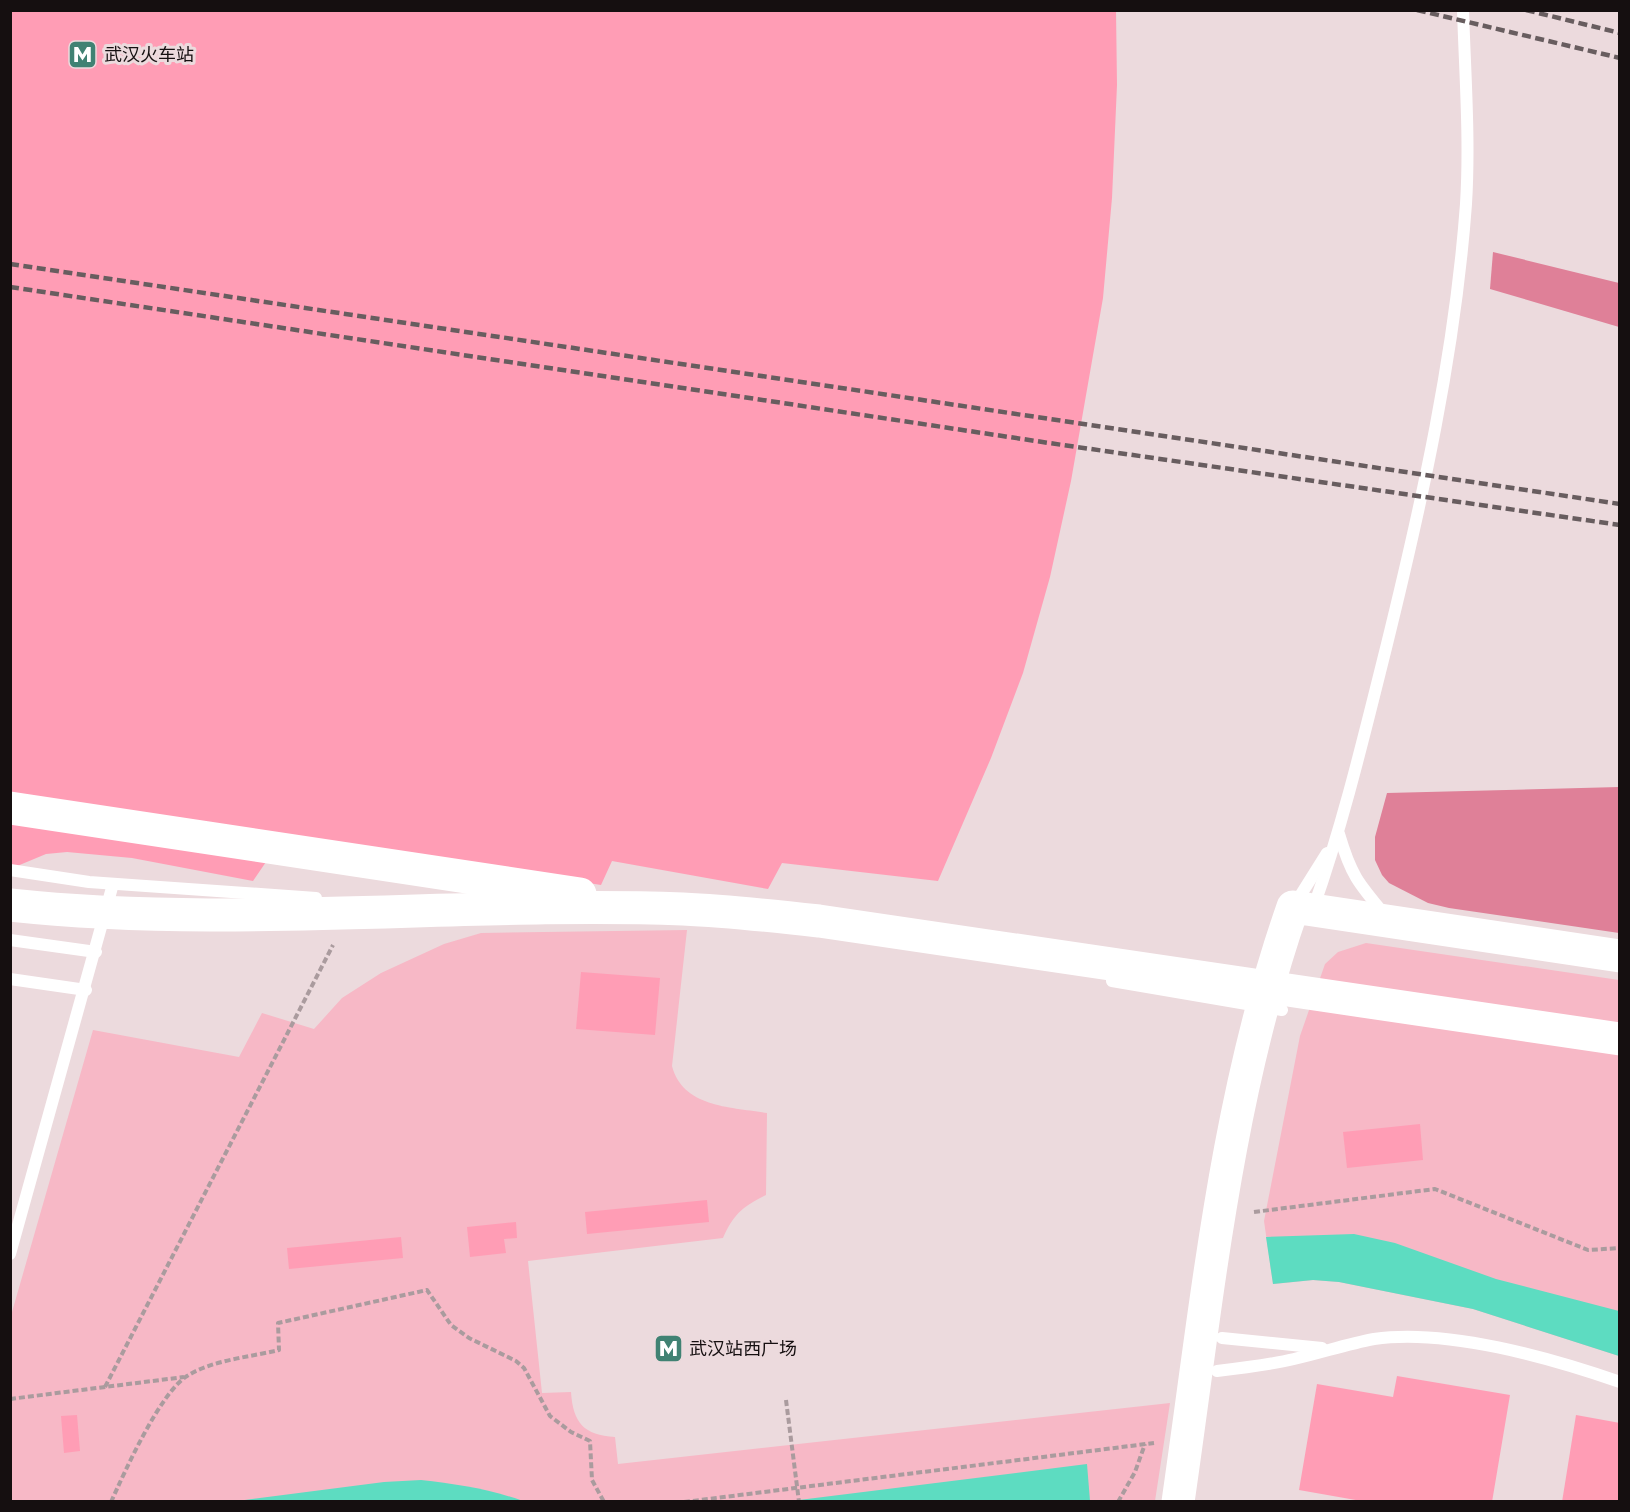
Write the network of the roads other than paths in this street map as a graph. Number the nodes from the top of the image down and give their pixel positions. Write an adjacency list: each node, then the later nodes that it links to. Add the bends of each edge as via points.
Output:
1 (1463, 10): 3 (lane, via 1466,203 1448,356 1411,544)
2 (10, 808): 7 (street)
3 (1339, 834): 8 (lane); 8 (lane); 9 (lane, via 1357,883)
4 (10, 870): 5 (lane)
5 (113, 884): 11 (lane, via 725,921); 12 (lane)
6 (10, 905): 7 (street, via 164,916)
7 (682, 909): 18 (street, via 819,921)
8 (1303, 909): 9 (street); 17 (street)
9 (1391, 922): 13 (street)
10 (10, 940): 12 (lane)
11 (904, 947)
12 (96, 952): 16 (lane)
13 (1620, 956)
14 (10, 979): 16 (lane)
15 (1104, 979): 17 (lane)
16 (86, 990): 19 (lane)
17 (1272, 1008): 20 (street); 24 (street, via 1233,1132)
18 (1620, 1039)
19 (10, 1254)
20 (1222, 1338): 21 (lane); 22 (street)
21 (1329, 1348): 22 (lane, via 1267,1365); 23 (lane, via 1375,1339 1432,1338 1547,1360)
22 (1217, 1371): 25 (street)
23 (1620, 1382)
24 (1178, 1502)
25 (1199, 1502)

